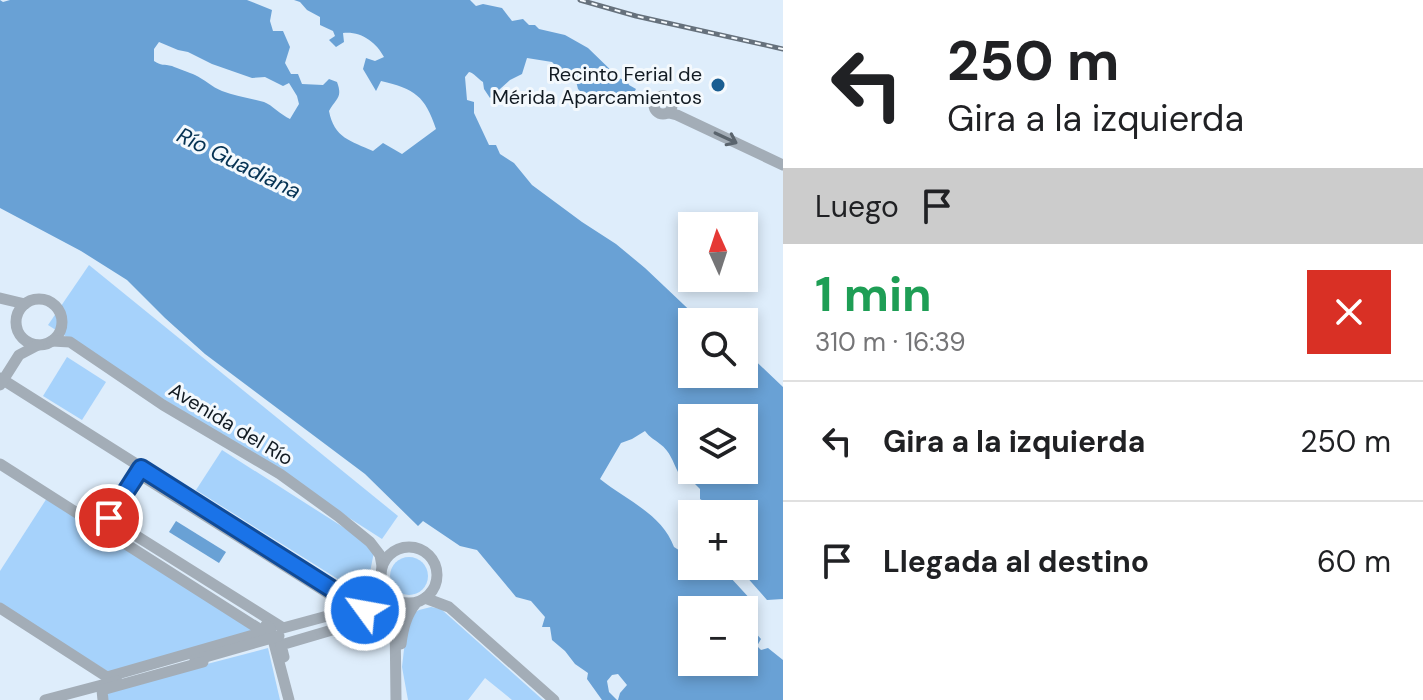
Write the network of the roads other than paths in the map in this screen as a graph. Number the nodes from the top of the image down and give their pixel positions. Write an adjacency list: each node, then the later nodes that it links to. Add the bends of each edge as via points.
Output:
1 (669, 113): 2 (street, one-way to 2)
2 (783, 165)
3 (2, 299): 4 (street); 5 (street)
4 (25, 304): 5 (street); 6 (street, via 35,299 51,302 61,314)
5 (17, 317): 7 (street)
6 (61, 325): 8 (street); 9 (street, Avenida del Río)
7 (20, 334): 10 (street); 11 (street)
8 (52, 341): 9 (street); 10 (street)
9 (70, 342): 17 (street, Avenida del Río, via 280,474)
10 (38, 345): 11 (street)
11 (19, 355): 12 (street)
12 (1, 381): 15 (street)
13 (0, 456): 16 (street)
14 (0, 464): 26 (street, via 264,632 107,677)
15 (141, 468): 16 (street); 25 (street)
16 (108, 522): 16 (street, via 142,476 353,609 283,628); 28 (street, via 270,628)
17 (370, 542): 18 (street, Avenida del Río); 19 (street, Avenida del Río)
18 (395, 551): 19 (street); 20 (street, via 412,547 429,555)
19 (382, 566): 21 (street)
20 (437, 580): 23 (street); 24 (street)
21 (381, 581): 22 (street); 25 (street)
22 (395, 600): 23 (street); 25 (street); 27 (street)
23 (420, 601): 24 (street); 27 (street)
24 (449, 607): 35 (street)
25 (365, 610): 28 (street)
26 (0, 611): 29 (street, via 97,675)
27 (399, 627): 33 (street, via 385,608 366,620 281,645); 34 (street)
28 (272, 638): 29 (street); 33 (street)
29 (98, 686): 30 (street); 31 (street)
30 (45, 700)
31 (100, 700): 32 (street, via 102,690 268,645)
32 (282, 700)
33 (292, 700)
34 (400, 700)
35 (554, 700)

